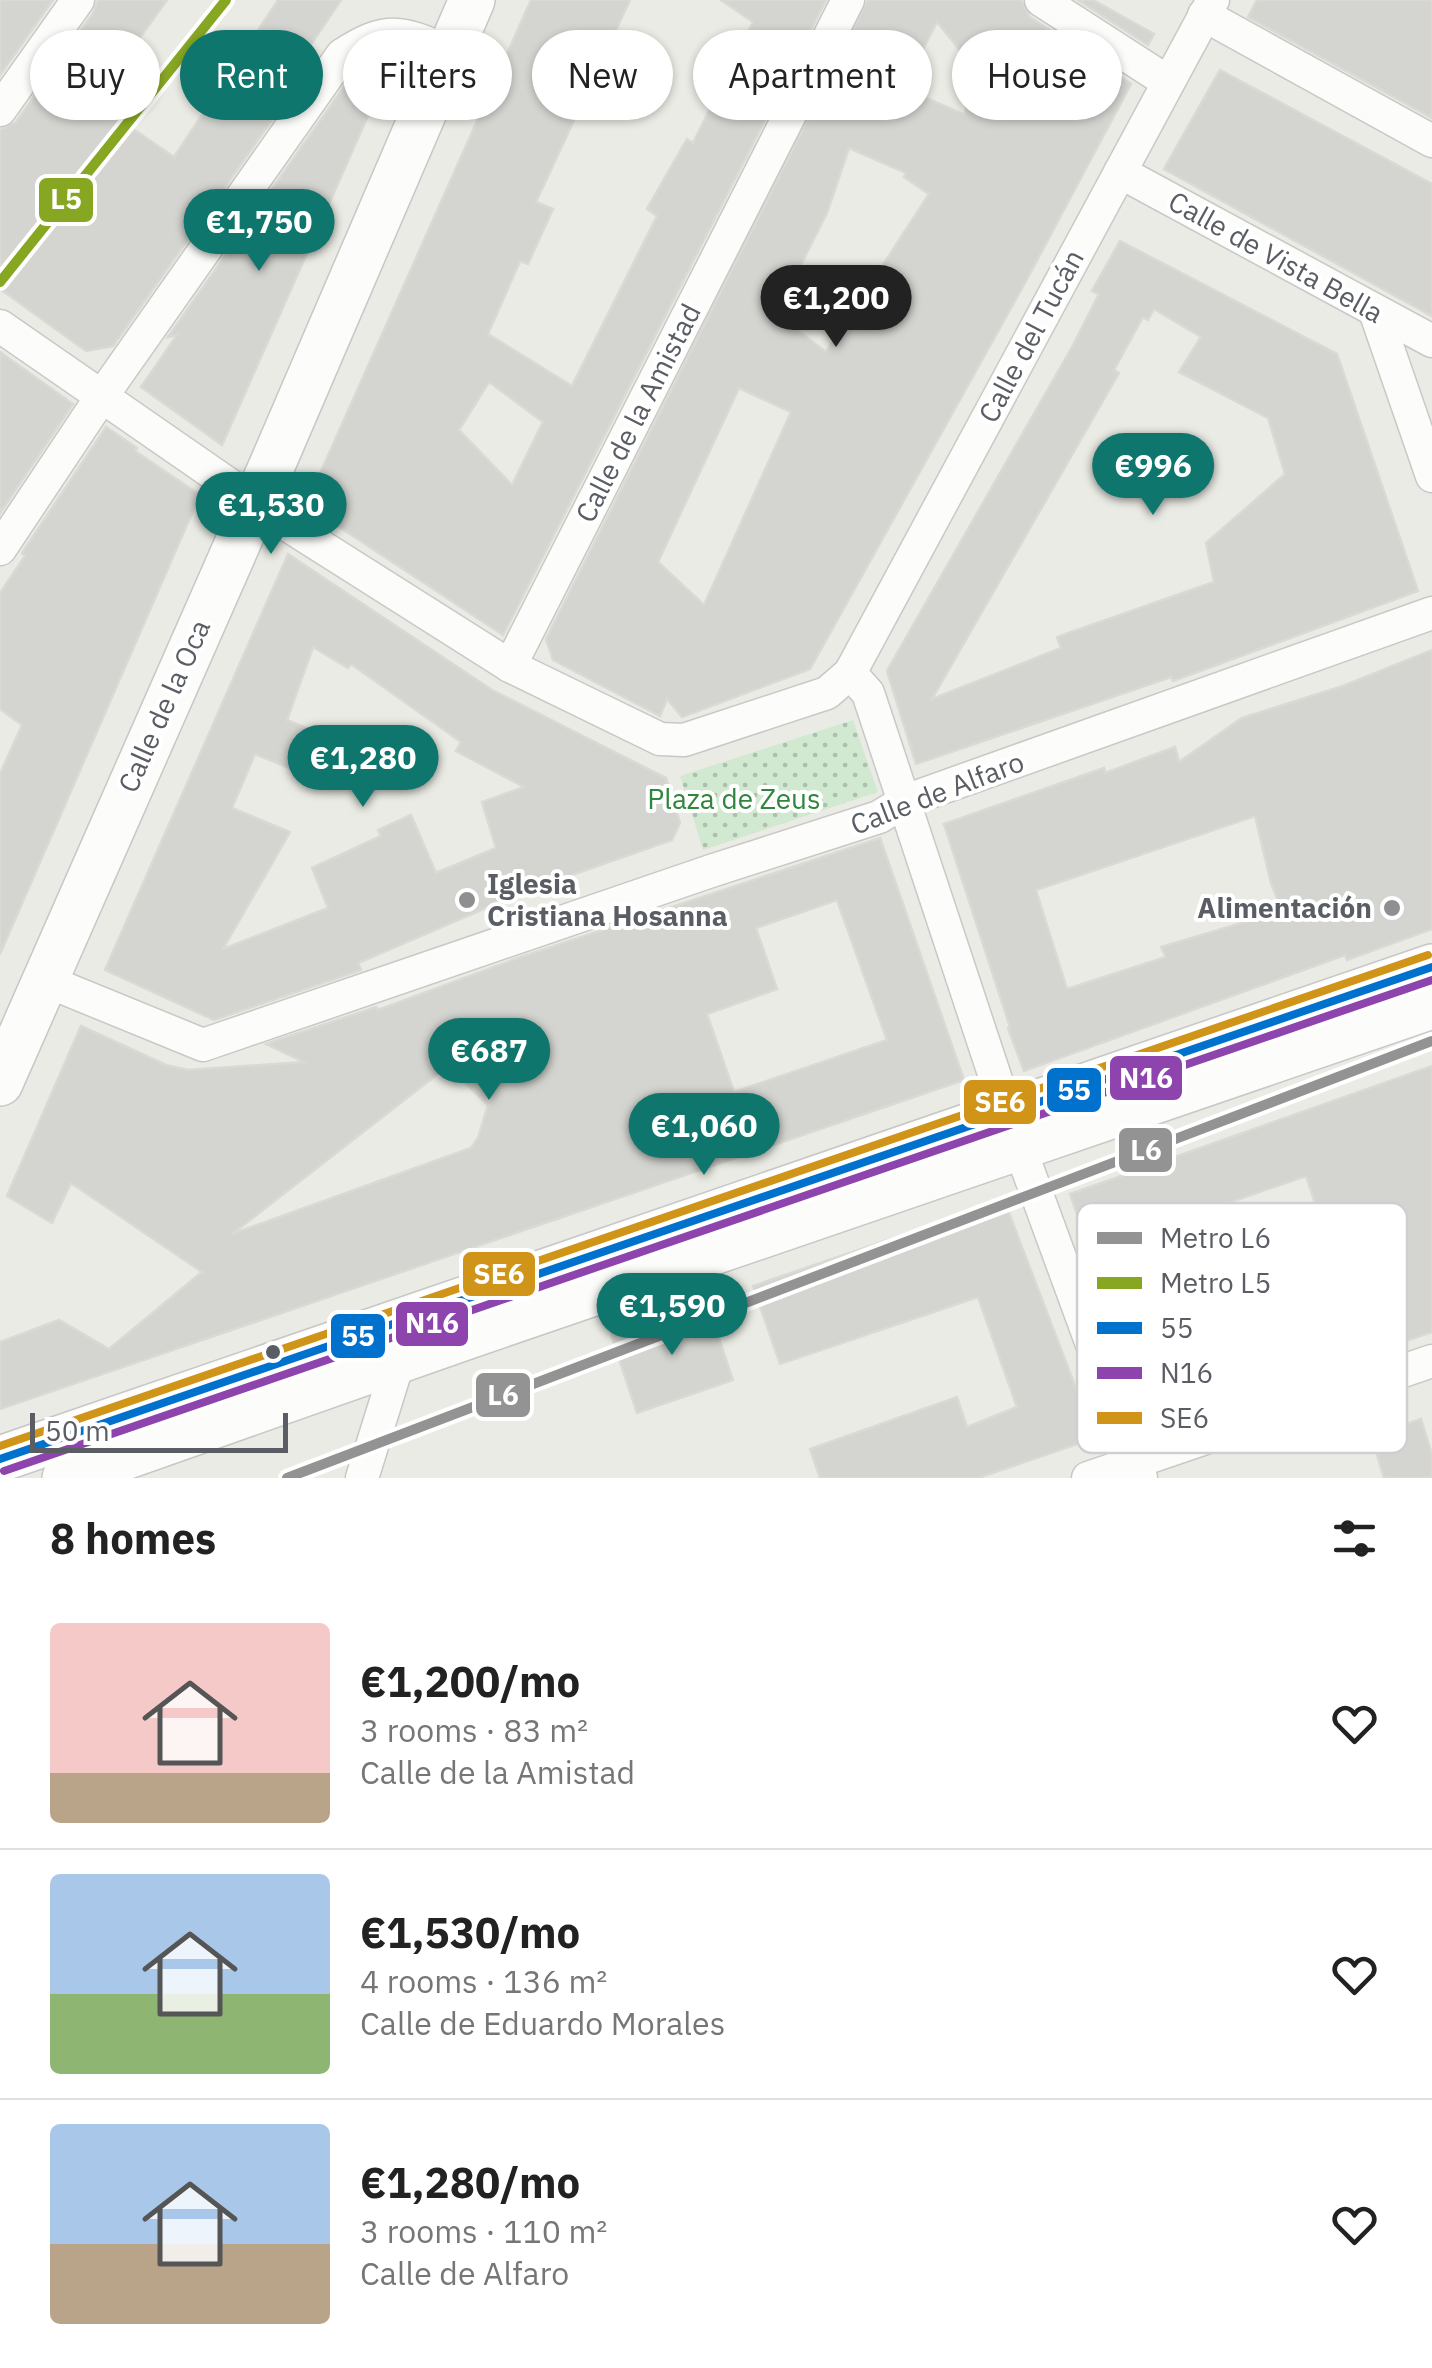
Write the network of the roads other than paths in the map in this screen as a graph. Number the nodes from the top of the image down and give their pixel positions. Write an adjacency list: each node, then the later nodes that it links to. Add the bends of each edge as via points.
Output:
1 (78, 0): 9 (street)
2 (472, 0): 6 (main road, Calle de la Oca)
3 (1041, 0): 8 (street)
4 (844, 1): 21 (street, Calle de la Amistad)
5 (1209, 8): 8 (street, Calle del Tucán); 11 (street)
6 (458, 30)
7 (343, 54): 16 (street)
8 (1168, 82): 12 (street, Calle del Tucán)
9 (0, 110)
10 (419, 120): 18 (main road, Calle de la Oca)
11 (1432, 140)
12 (1120, 172): 13 (street, Calle de Vista Bella); 22 (street, Calle del Tucán)
13 (1374, 311): 15 (street, Calle de Vista Bella); 17 (street)
14 (0, 326): 16 (street)
15 (1432, 341)
16 (102, 396): 18 (street); 19 (street)
17 (1432, 476)
18 (254, 502): 21 (street); 25 (main road, Calle de la Oca)
19 (0, 549)
20 (1432, 613): 23 (street, Calle de Alfaro)
21 (510, 666): 22 (street, via 672,740 826,693)
22 (850, 673): 23 (street, via 868,693)
23 (905, 801): 25 (street, Calle de Alfaro, via 879,817 203,1045); 28 (street)
24 (1432, 966): 28 (main road)
25 (44, 980): 27 (main road, Calle de la Oca)
26 (1432, 1006): 28 (main road)
27 (0, 1083)
28 (1014, 1131): 29 (street); 31 (main road); 34 (main road)
29 (1077, 1303)
30 (1432, 1361): 32 (street)
31 (398, 1363): 36 (main road); 37 (street)
32 (1407, 1370)
33 (1184, 1453): 35 (street)
34 (0, 1460)
35 (1138, 1470): 38 (street)
36 (65, 1478)
37 (362, 1478)
38 (1088, 1478)

